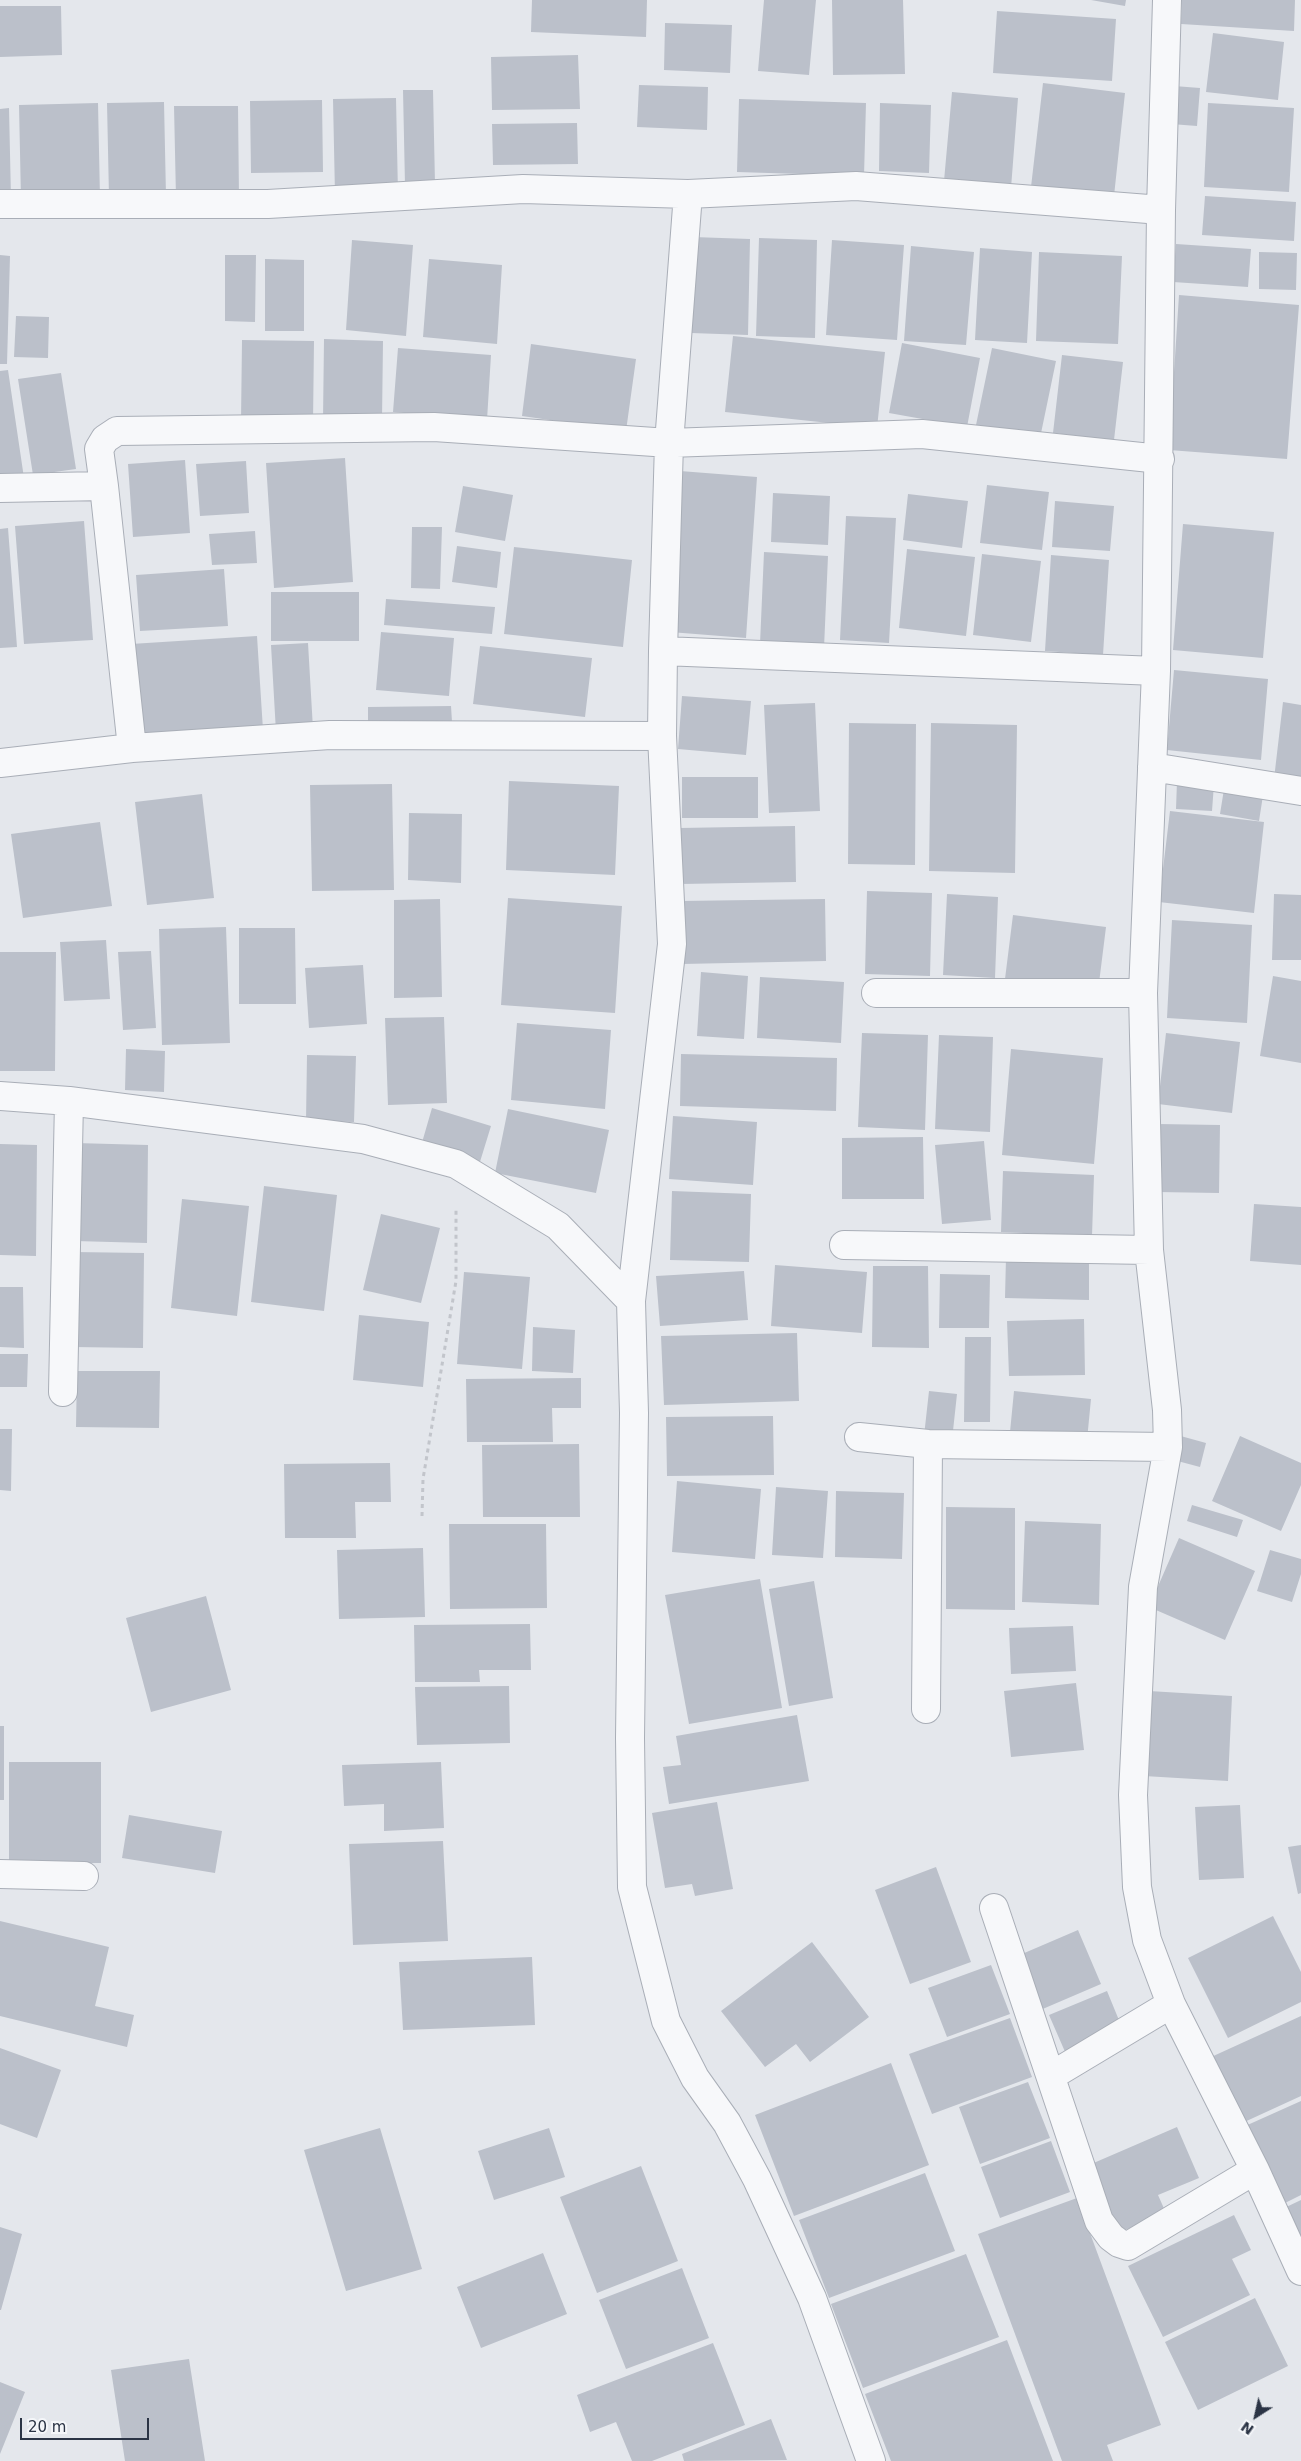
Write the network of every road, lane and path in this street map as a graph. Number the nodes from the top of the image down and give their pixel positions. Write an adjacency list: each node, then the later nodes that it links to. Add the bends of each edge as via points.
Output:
1 (1168, 0): 4 (street)
2 (688, 194): 3 (street, via 523,189 268,204); 4 (street, via 856,186); 5 (street)
3 (0, 204)
4 (1161, 210): 6 (street)
5 (669, 443): 6 (street, via 922,434); 7 (street, via 434,427 117,431 105,439 99,449); 9 (street)
6 (1160, 459): 10 (street)
7 (104, 486): 8 (street); 12 (street)
8 (0, 488)
9 (663, 651): 10 (street); 11 (street)
10 (1156, 671): 14 (street)
11 (662, 736): 12 (street, via 330,734); 23 (street, via 672,944)
12 (132, 748): 13 (street)
13 (0, 763)
14 (1152, 767): 15 (street); 17 (street)
15 (1301, 791)
16 (876, 993): 17 (street)
17 (1143, 993): 22 (street)
18 (0, 1096): 19 (street)
19 (69, 1101): 20 (street, via 362,1139); 24 (street)
20 (456, 1164): 23 (street, via 558,1226); 28 (path, via 456,1281 423,1479)
21 (844, 1245): 22 (street)
22 (1149, 1250): 27 (street, via 1167,1410)
23 (631, 1301): 37 (street, via 634,1413 630,1738 632,1887 666,2021 695,2078 727,2123 757,2179 812,2298)
24 (63, 1392)
25 (859, 1437): 26 (street)
26 (928, 1444): 27 (street); 29 (street)
27 (1168, 1447): 33 (street, via 1143,1587 1133,1795 1139,1896 1147,1940)
28 (422, 1516)
29 (926, 1709)
30 (0, 1874): 31 (street)
31 (84, 1876)
32 (994, 1908): 34 (street)
33 (1171, 2004): 34 (street); 35 (street)
34 (1051, 2076): 35 (street, via 1099,2221 1119,2243 1128,2246)
35 (1256, 2170): 36 (street)
36 (1301, 2271)
37 (870, 2461)

